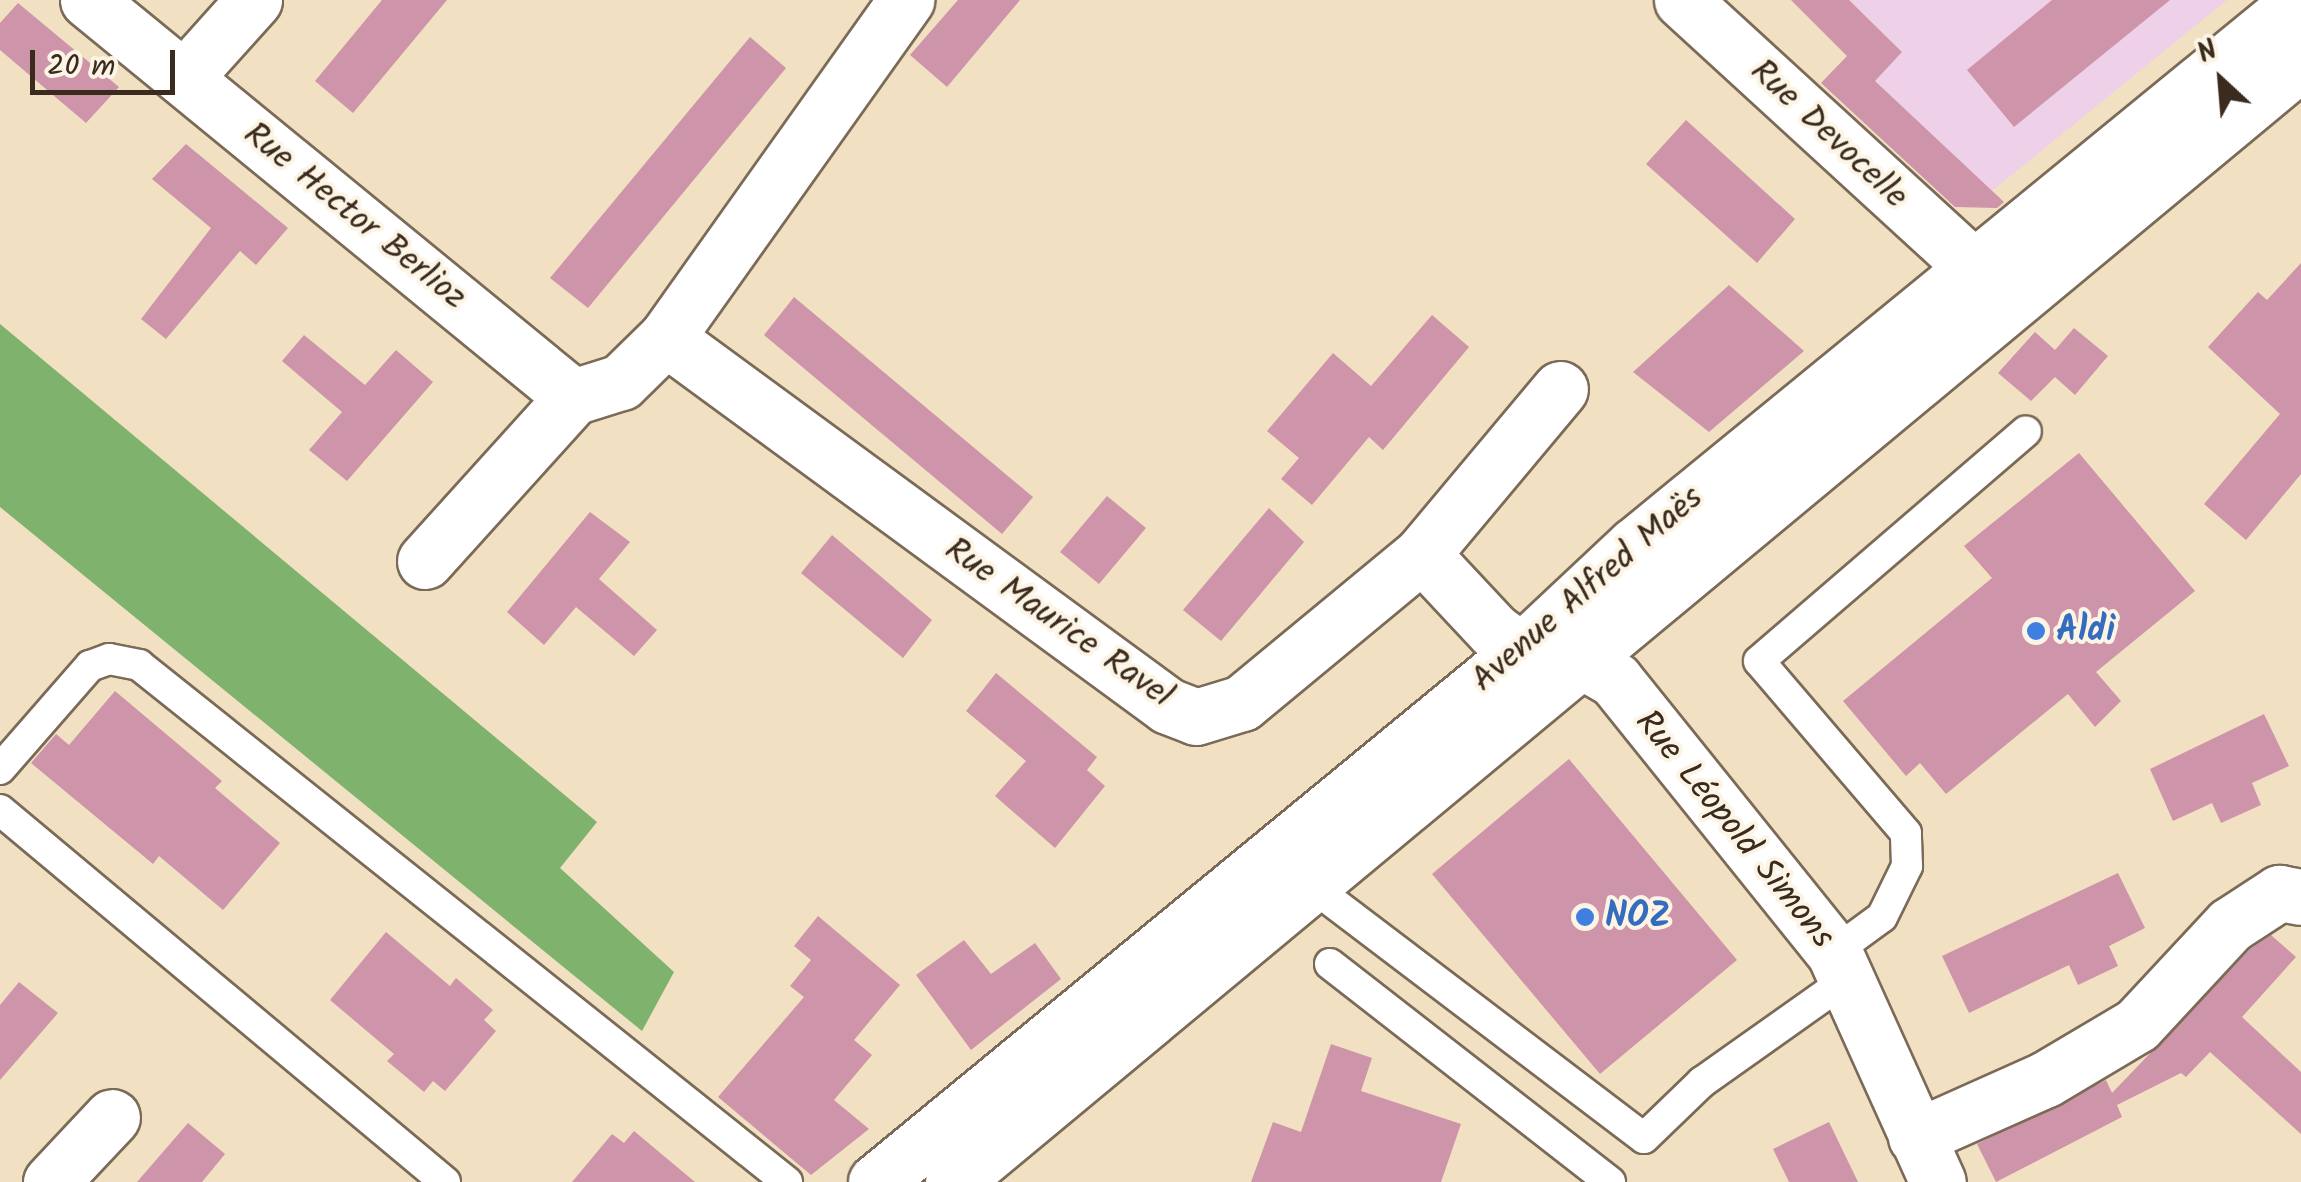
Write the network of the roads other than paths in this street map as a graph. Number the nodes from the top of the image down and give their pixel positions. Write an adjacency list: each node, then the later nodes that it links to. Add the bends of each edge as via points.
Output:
1 (88, 0): 8 (street, Rue Hector Berlioz)
2 (254, 0): 8 (street)
3 (906, 0): 10 (street)
4 (1682, 0): 9 (street, Rue Devocelle)
5 (2301, 0): 9 (street, Avenue Alfred Maës)
6 (2301, 31): 16 (lane, via 1642,577)
7 (2301, 62): 17 (street, Avenue Alfred Maës)
8 (184, 78): 12 (street, Rue Hector Berlioz)
9 (1976, 269): 16 (street, Avenue Alfred Maës, via 1634,546)
10 (666, 338): 12 (street, via 620,382); 14 (street, Rue Maurice Ravel, via 1168,706 1196,717 1242,704)
11 (1560, 389): 14 (street, Rue Maurice Ravel)
12 (573, 396): 15 (street)
13 (2026, 431): 23 (lane, via 1759,661 1906,833 1907,866 1882,917)
14 (1422, 554): 16 (street, via 1494,632)
15 (425, 561)
16 (1522, 651): 17 (street, Rue Léopold Simons); 29 (street, Avenue Alfred Maës)
17 (1584, 662): 20 (street, Avenue Alfred Maës); 23 (street, Rue Léopold Simons, via 1615,680); 30 (lane, via 1498,698)
18 (0, 769): 28 (lane, via 90,666 109,659 139,666)
19 (0, 810): 27 (lane)
20 (1313, 887): 23 (lane, via 1644,1138); 31 (street, Avenue Alfred Maës)
21 (2301, 898): 25 (street, via 2279,894 2230,925 2136,1026)
22 (1330, 964): 32 (lane)
23 (1840, 966): 25 (street, Rue Léopold Simons)
24 (112, 1117): 26 (street)
25 (1927, 1159)
26 (51, 1182)
27 (444, 1182)
28 (787, 1182)
29 (876, 1182)
30 (914, 1182)
31 (954, 1182)
32 (1610, 1182)

